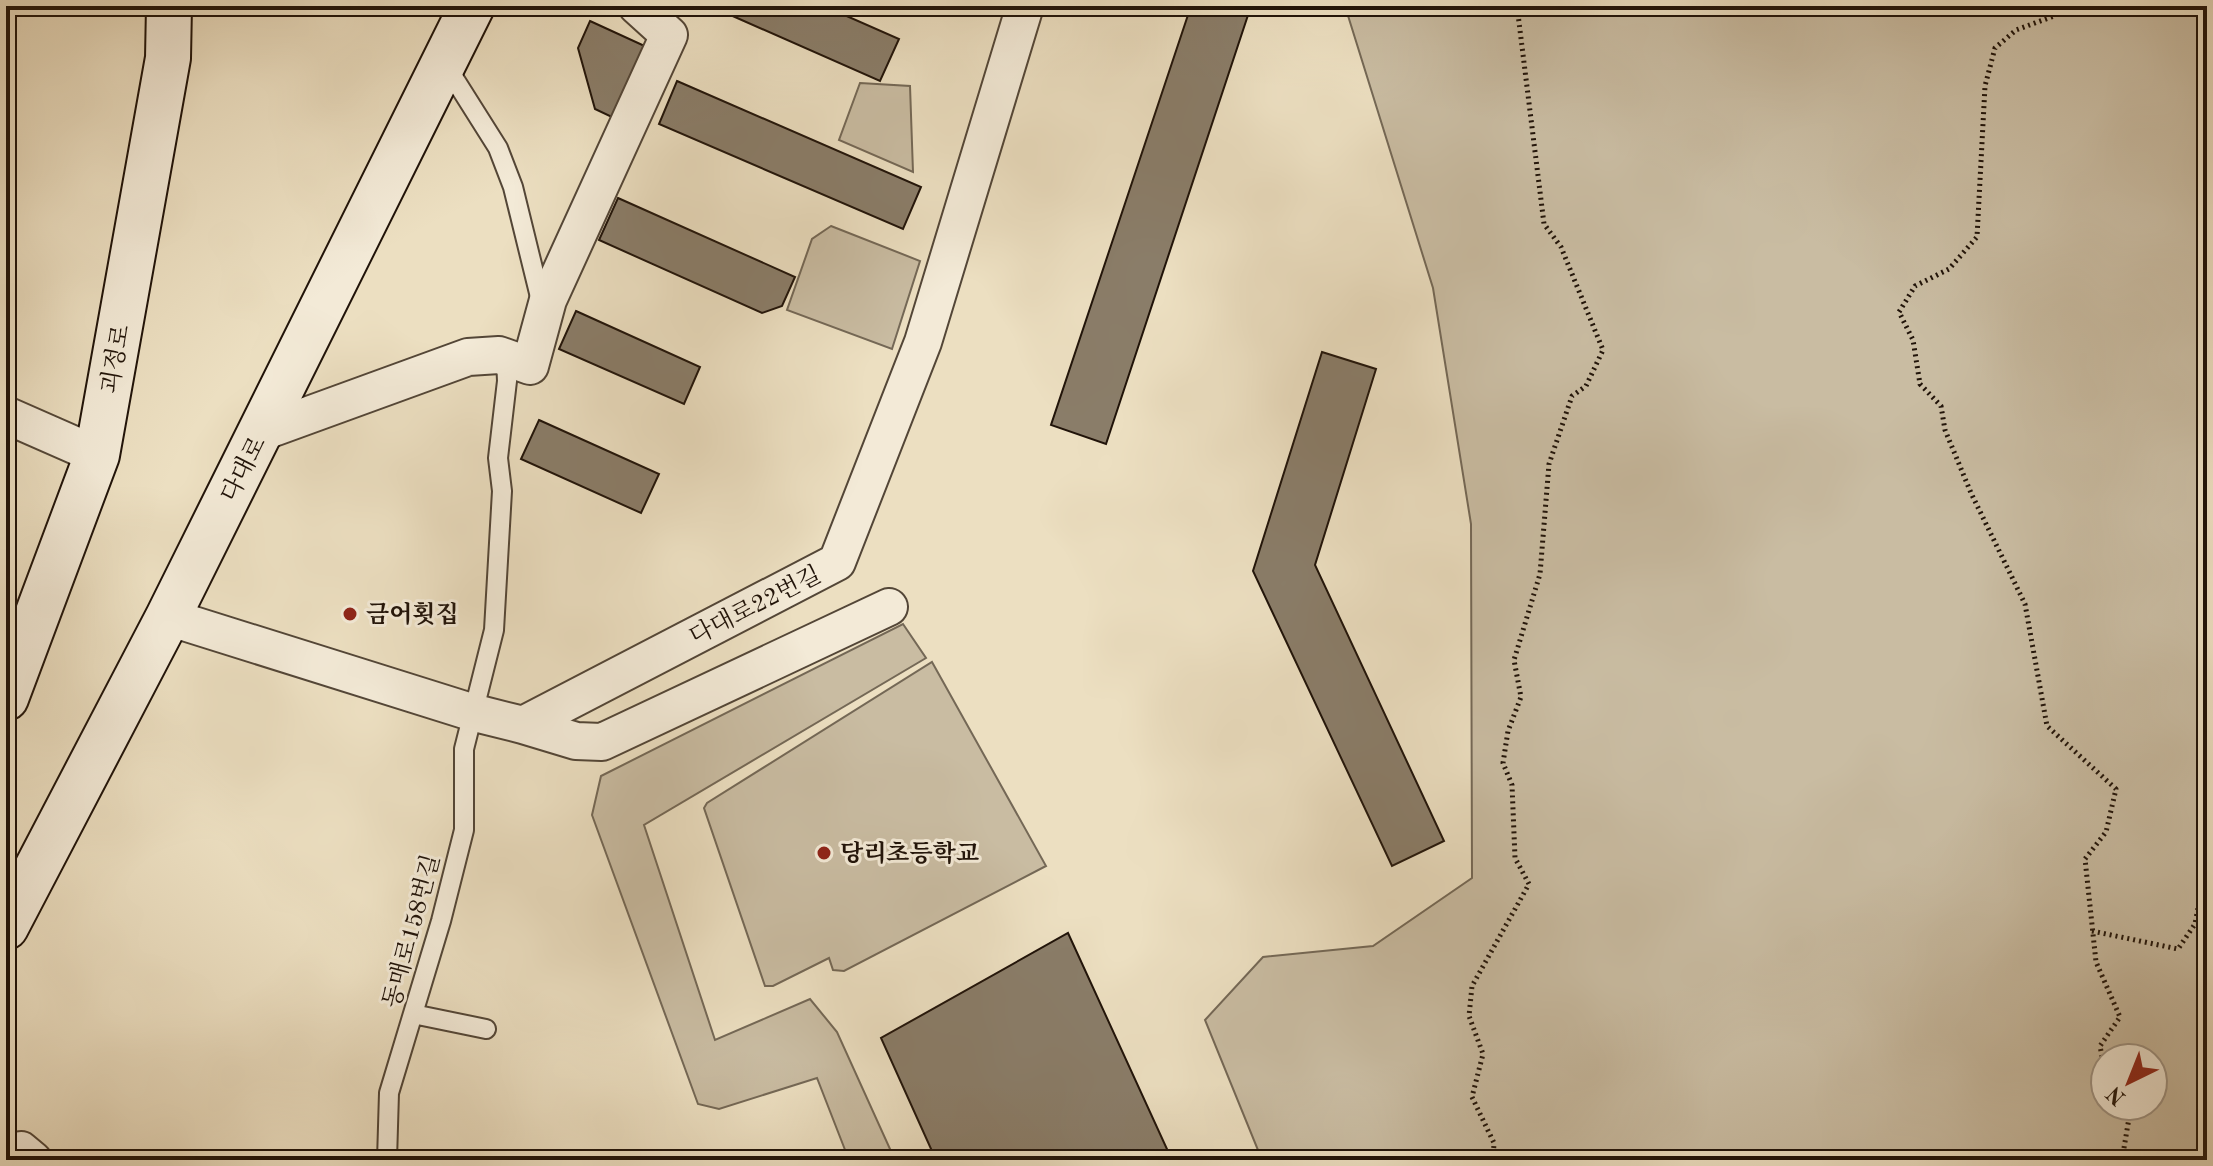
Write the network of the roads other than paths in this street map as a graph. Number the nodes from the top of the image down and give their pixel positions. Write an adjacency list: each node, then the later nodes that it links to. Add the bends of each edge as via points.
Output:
1 (169, 6): 10 (main road, 괴정로, via 168,58)
2 (472, 6): 5 (main road, 다대로)
3 (637, 6): 6 (street, via 669,35)
4 (1025, 6): 15 (street, 다대로22번길, via 923,342 837,562)
5 (444, 63): 6 (lane, via 498,148 513,187); 9 (main road, 다대로)
6 (544, 315): 7 (street, via 530,366)
7 (506, 358): 9 (street, via 468,357); 14 (lane, 동매로158번길, via 494,630)
8 (6, 415): 10 (street)
9 (262, 432): 12 (main road, 다대로)
10 (97, 455): 13 (main road, 괴정로)
11 (889, 607): 15 (street, via 602,742 576,741)
12 (168, 617): 14 (street); 16 (main road, 다대로)
13 (6, 698)
14 (471, 712): 15 (street); 17 (lane, 동매로158번길, via 464,749 464,830)
15 (523, 725)
16 (6, 927)
17 (413, 1014): 18 (lane); 21 (lane, 동매로158번길, via 389,1093)
18 (486, 1029)
19 (6, 1152): 20 (street, via 21,1150)
20 (33, 1160)
21 (387, 1160)

